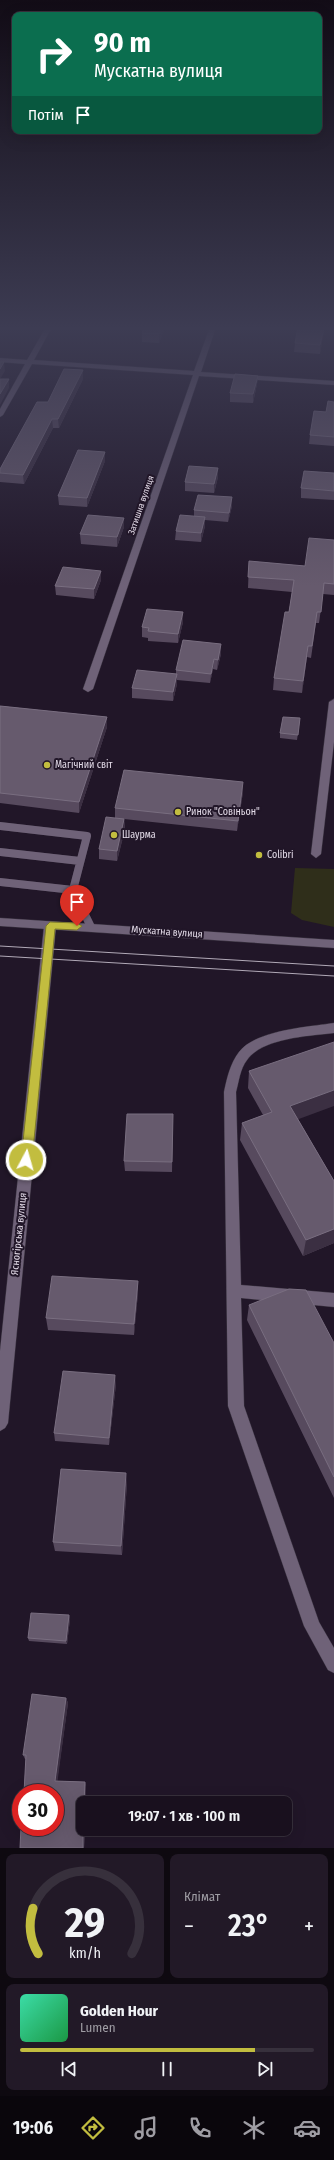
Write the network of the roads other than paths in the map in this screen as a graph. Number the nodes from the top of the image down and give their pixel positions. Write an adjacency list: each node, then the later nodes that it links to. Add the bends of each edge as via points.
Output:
1 (183, 413): 2 (street, Затишна вулиця)
2 (88, 689)
3 (334, 702): 6 (street)
4 (0, 826): 7 (lane, via 87,836)
5 (0, 852): 7 (lane)
6 (316, 854)
7 (80, 861): 9 (lane)
8 (0, 882): 9 (lane)
9 (73, 890): 12 (lane)
10 (0, 922): 11 (street, Мускатна вулиця)
11 (50, 926): 12 (street, Мускатна вулиця); 17 (street, Ясногірська вулиця)
12 (91, 927): 13 (street, Мускатна вулиця)
13 (334, 944)
14 (334, 1028): 15 (street, via 260,1044 245,1052 236,1067 230,1092)
15 (234, 1291): 16 (street); 18 (street, via 236,1406 312,1626)
16 (334, 1300)
17 (0, 1423)
18 (334, 1664)

